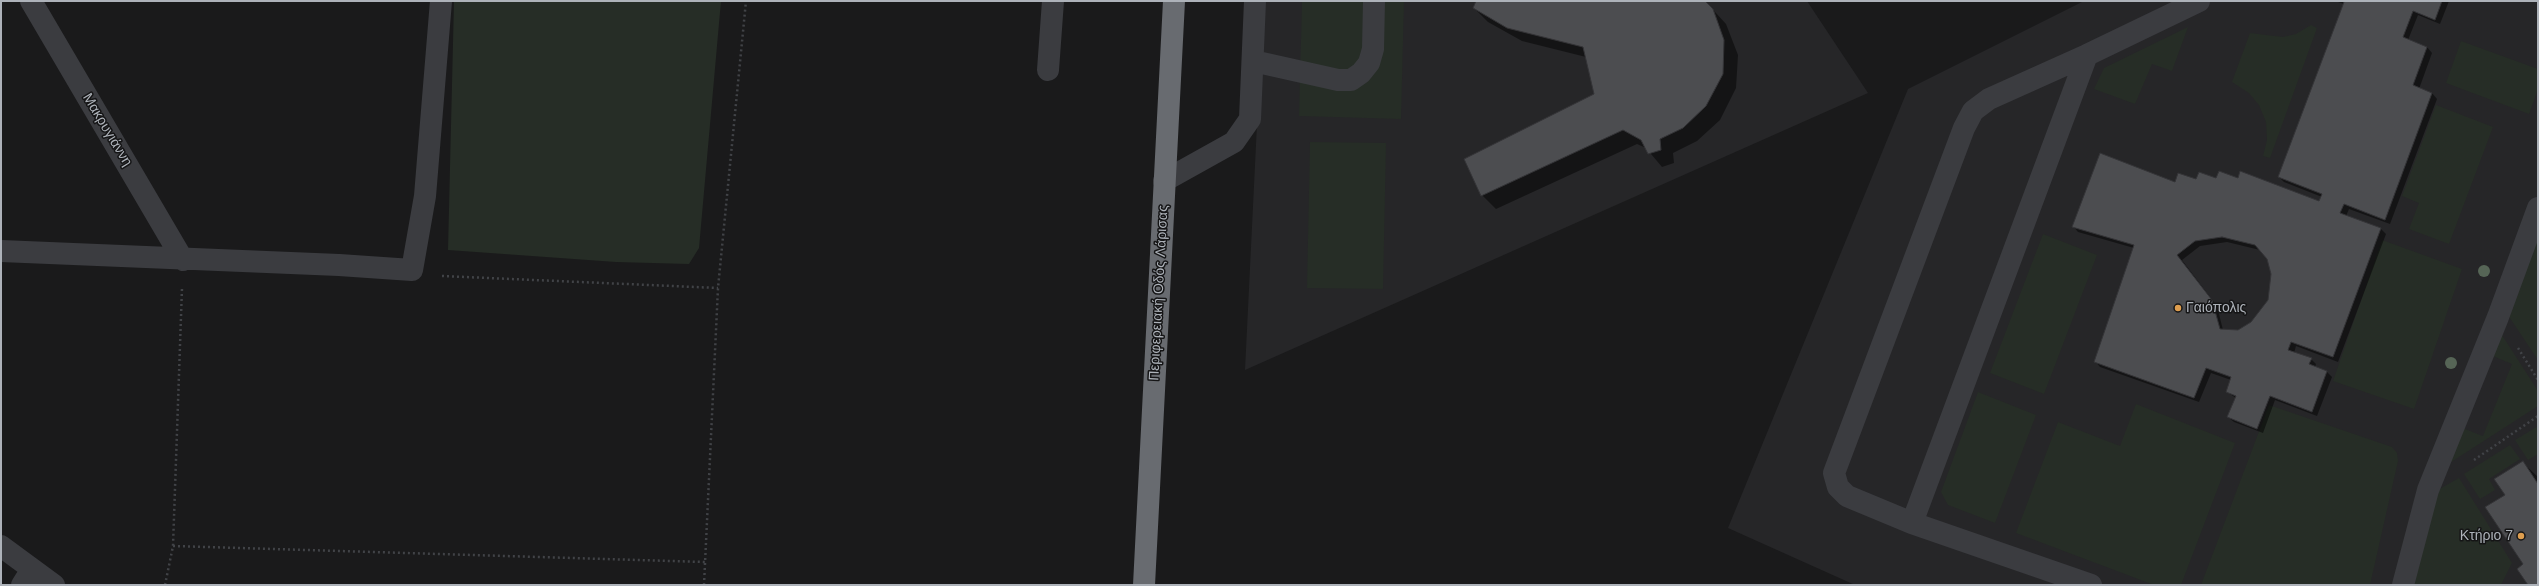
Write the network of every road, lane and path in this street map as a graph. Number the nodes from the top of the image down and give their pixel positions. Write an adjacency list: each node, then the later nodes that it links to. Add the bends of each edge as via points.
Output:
1 (31, 1): 15 (street, Μακρυγιάννη)
2 (441, 1): 16 (street, via 425,196)
3 (746, 1): 17 (path)
4 (1053, 1): 11 (street)
5 (1174, 1): 12 (highway, Περιφερειακή Οδός Λάρισας)
6 (1255, 1): 10 (street)
7 (1374, 1): 10 (street, via 1373,49 1369,63 1351,80 1338,80)
8 (2199, 1): 9 (street)
9 (2087, 55): 20 (street); 20 (street, via 1989,99 1973,111 1964,128 1834,473 1838,487 1847,496)
10 (1252, 62): 12 (street, via 1250,119 1241,134 1234,142)
11 (1048, 70)
12 (1164, 181): 28 (highway, Περιφερειακή Οδός Λάρισας)
13 (2538, 208): 30 (street, via 2495,324 2428,490)
14 (1, 251): 15 (street)
15 (183, 260): 16 (street); 22 (path)
16 (412, 270): 17 (path, via 449,278)
17 (718, 288): 23 (path)
18 (2538, 416): 19 (path)
19 (2467, 464)
20 (1912, 523): 29 (street)
21 (1, 546): 24 (street)
22 (173, 546): 23 (path); 26 (path)
23 (705, 562): 27 (path)
24 (27, 577): 25 (street)
25 (54, 585)
26 (165, 585)
27 (704, 585)
28 (1144, 585)
29 (2091, 585)
30 (2403, 585)

